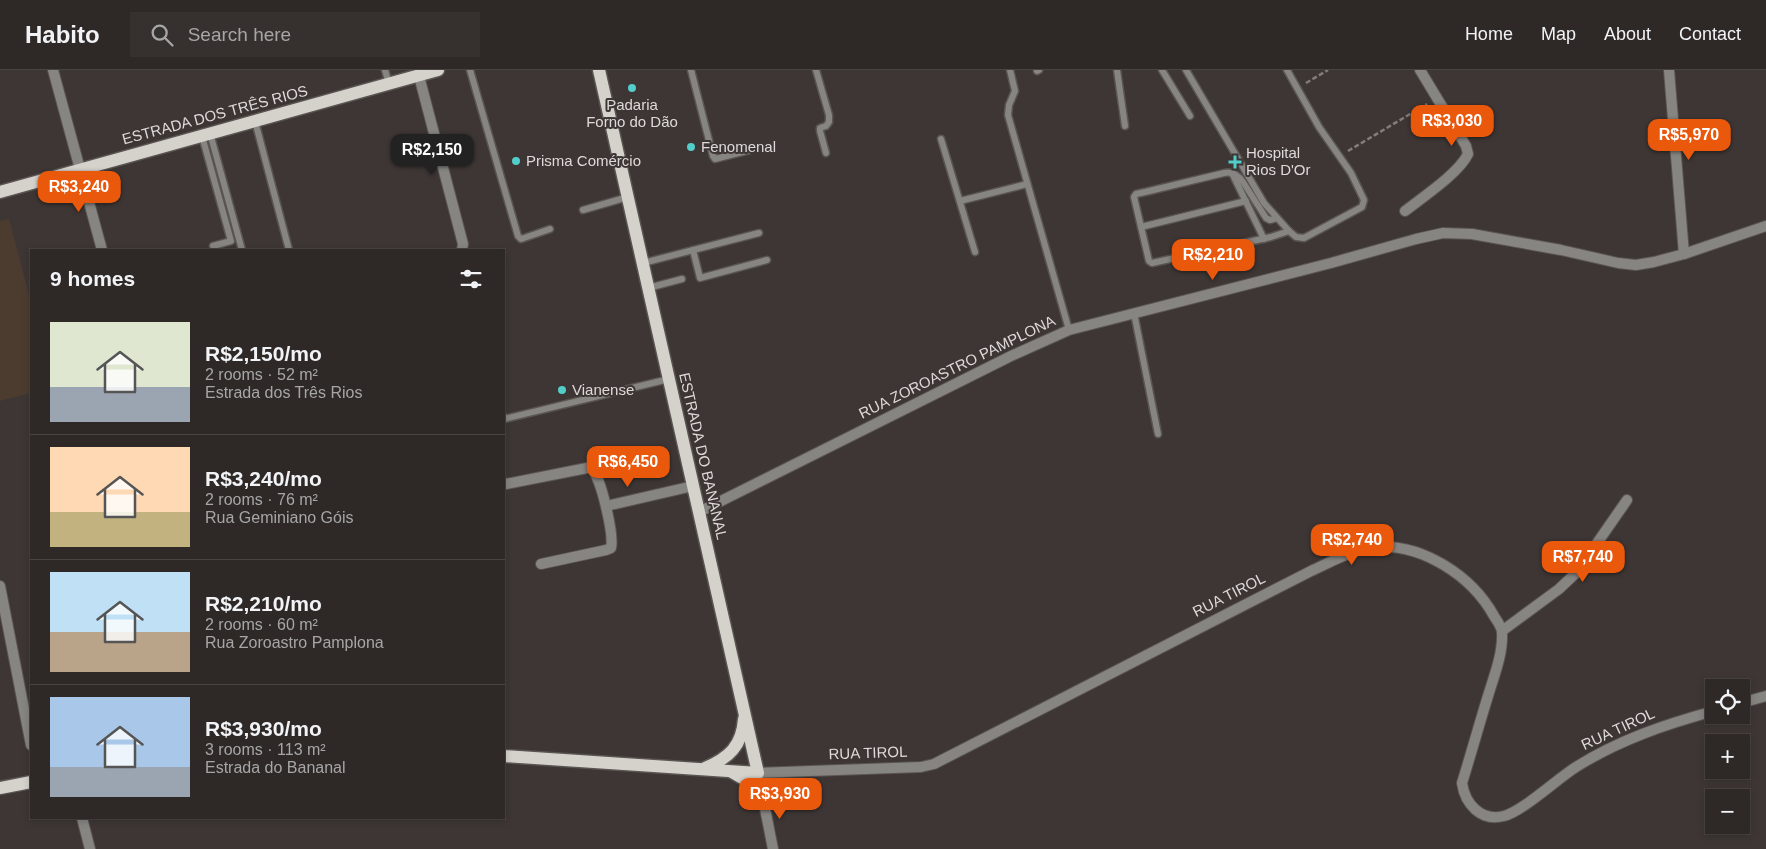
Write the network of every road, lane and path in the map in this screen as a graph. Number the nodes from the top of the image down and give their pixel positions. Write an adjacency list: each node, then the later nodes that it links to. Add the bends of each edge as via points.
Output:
1 (53, 70): 28 (street)
2 (385, 70): 18 (lane)
3 (438, 70): 16 (main road, ESTRADA DOS TRÊS RIOS)
4 (470, 70): 40 (lane, via 518,236 521,239)
5 (599, 70): 32 (main road, ESTRADA DO BANANAL)
6 (691, 70): 25 (lane, via 715,159)
7 (816, 70): 27 (lane, via 829,116 829,122 820,128)
8 (1010, 70): 30 (lane, via 1016,91 1008,115)
9 (1117, 70): 22 (lane)
10 (1162, 70): 20 (lane)
11 (1186, 70): 37 (lane, via 1264,203)
12 (1287, 70): 41 (lane, via 1319,127 1351,173 1364,200 1362,207 1304,238)
13 (1328, 70): 17 (path)
14 (1420, 70): 19 (street)
15 (1669, 70): 51 (street)
16 (418, 76): 18 (main road, ESTRADA DOS TRÊS RIOS); 48 (street, via 464,244)
17 (1306, 83)
18 (388, 84): 21 (main road, ESTRADA DOS TRÊS RIOS)
19 (1436, 98): 26 (path); 36 (street, via 1468,154 1465,161)
20 (1190, 116)
21 (255, 121): 23 (main road, ESTRADA DOS TRÊS RIOS); 47 (lane)
22 (1125, 126)
23 (206, 135): 28 (main road, ESTRADA DOS TRÊS RIOS); 44 (lane, via 232,241); 46 (lane)
24 (941, 139): 33 (lane)
25 (758, 148)
26 (1347, 152)
27 (826, 153)
28 (80, 170): 31 (main road, ESTRADA DOS TRÊS RIOS); 45 (street)
29 (1232, 172): 34 (lane); 37 (lane, via 1240,177 1266,218); 39 (lane, via 1136,194)
30 (1027, 184): 33 (lane); 57 (lane)
31 (0, 192)
32 (628, 197): 35 (lane); 53 (main road, ESTRADA DO BANANAL)
33 (960, 201): 50 (lane)
34 (1246, 201): 39 (lane); 43 (lane)
35 (583, 210)
36 (1405, 211)
37 (1277, 218): 41 (lane)
38 (1766, 226): 51 (street, RUA ZOROASTRO PAMPLONA)
39 (1141, 227): 43 (lane, via 1152,264)
40 (550, 229)
41 (1289, 231): 43 (lane)
42 (759, 233): 49 (lane)
43 (1264, 239)
44 (213, 246)
45 (102, 249)
46 (242, 249)
47 (289, 249)
48 (462, 249)
49 (693, 250): 52 (lane, via 700,278); 53 (lane)
50 (975, 252)
51 (1684, 254): 56 (street, RUA ZOROASTRO PAMPLONA, via 1636,265 1472,234 1443,233)
52 (767, 260)
53 (642, 263): 55 (main road, ESTRADA DO BANANAL)
54 (682, 279): 55 (lane)
55 (648, 288): 58 (main road, ESTRADA DO BANANAL)
56 (1134, 314): 57 (street, RUA ZOROASTRO PAMPLONA); 60 (lane)
57 (1070, 330): 65 (street, RUA ZOROASTRO PAMPLONA, via 1011,356)
58 (669, 379): 59 (lane); 62 (main road, ESTRADA DO BANANAL)
59 (505, 419)
60 (1158, 434)
61 (506, 484): 64 (street, via 591,468)
62 (693, 486): 64 (street); 65 (main road, ESTRADA DO BANANAL)
63 (1627, 500): 68 (street, via 1577,572)
64 (606, 506): 66 (street, via 611,548)
65 (699, 512): 71 (main road, ESTRADA DO BANANAL)
66 (541, 564)
67 (0, 586): 73 (street)
68 (1502, 631): 72 (street, RUA TIROL, via 1497,665 1462,784 1468,802 1484,816 1504,816 1576,767 1612,748 1664,725); 77 (street, RUA TIROL, via 1488,605 1469,582 1450,568 1401,549 1375,547 1351,553 1311,571 934,764)
69 (1766, 696): 70 (street)
70 (1750, 700)
71 (744, 711): 75 (main road, via 741,734 734,749 728,756); 77 (main road, ESTRADA DO BANANAL)
72 (1705, 714)
73 (30, 740)
74 (505, 756): 75 (main road, RUA TIROL)
75 (701, 769): 76 (main road, RUA TIROL)
76 (730, 771): 77 (main road, RUA TIROL); 80 (main road)
77 (758, 773): 80 (street, ESTRADA DO BANANAL)
78 (30, 782): 79 (main road)
79 (0, 788)
80 (763, 796): 83 (street, ESTRADA DO BANANAL)
81 (82, 819): 82 (street)
82 (90, 849)
83 (773, 849)

